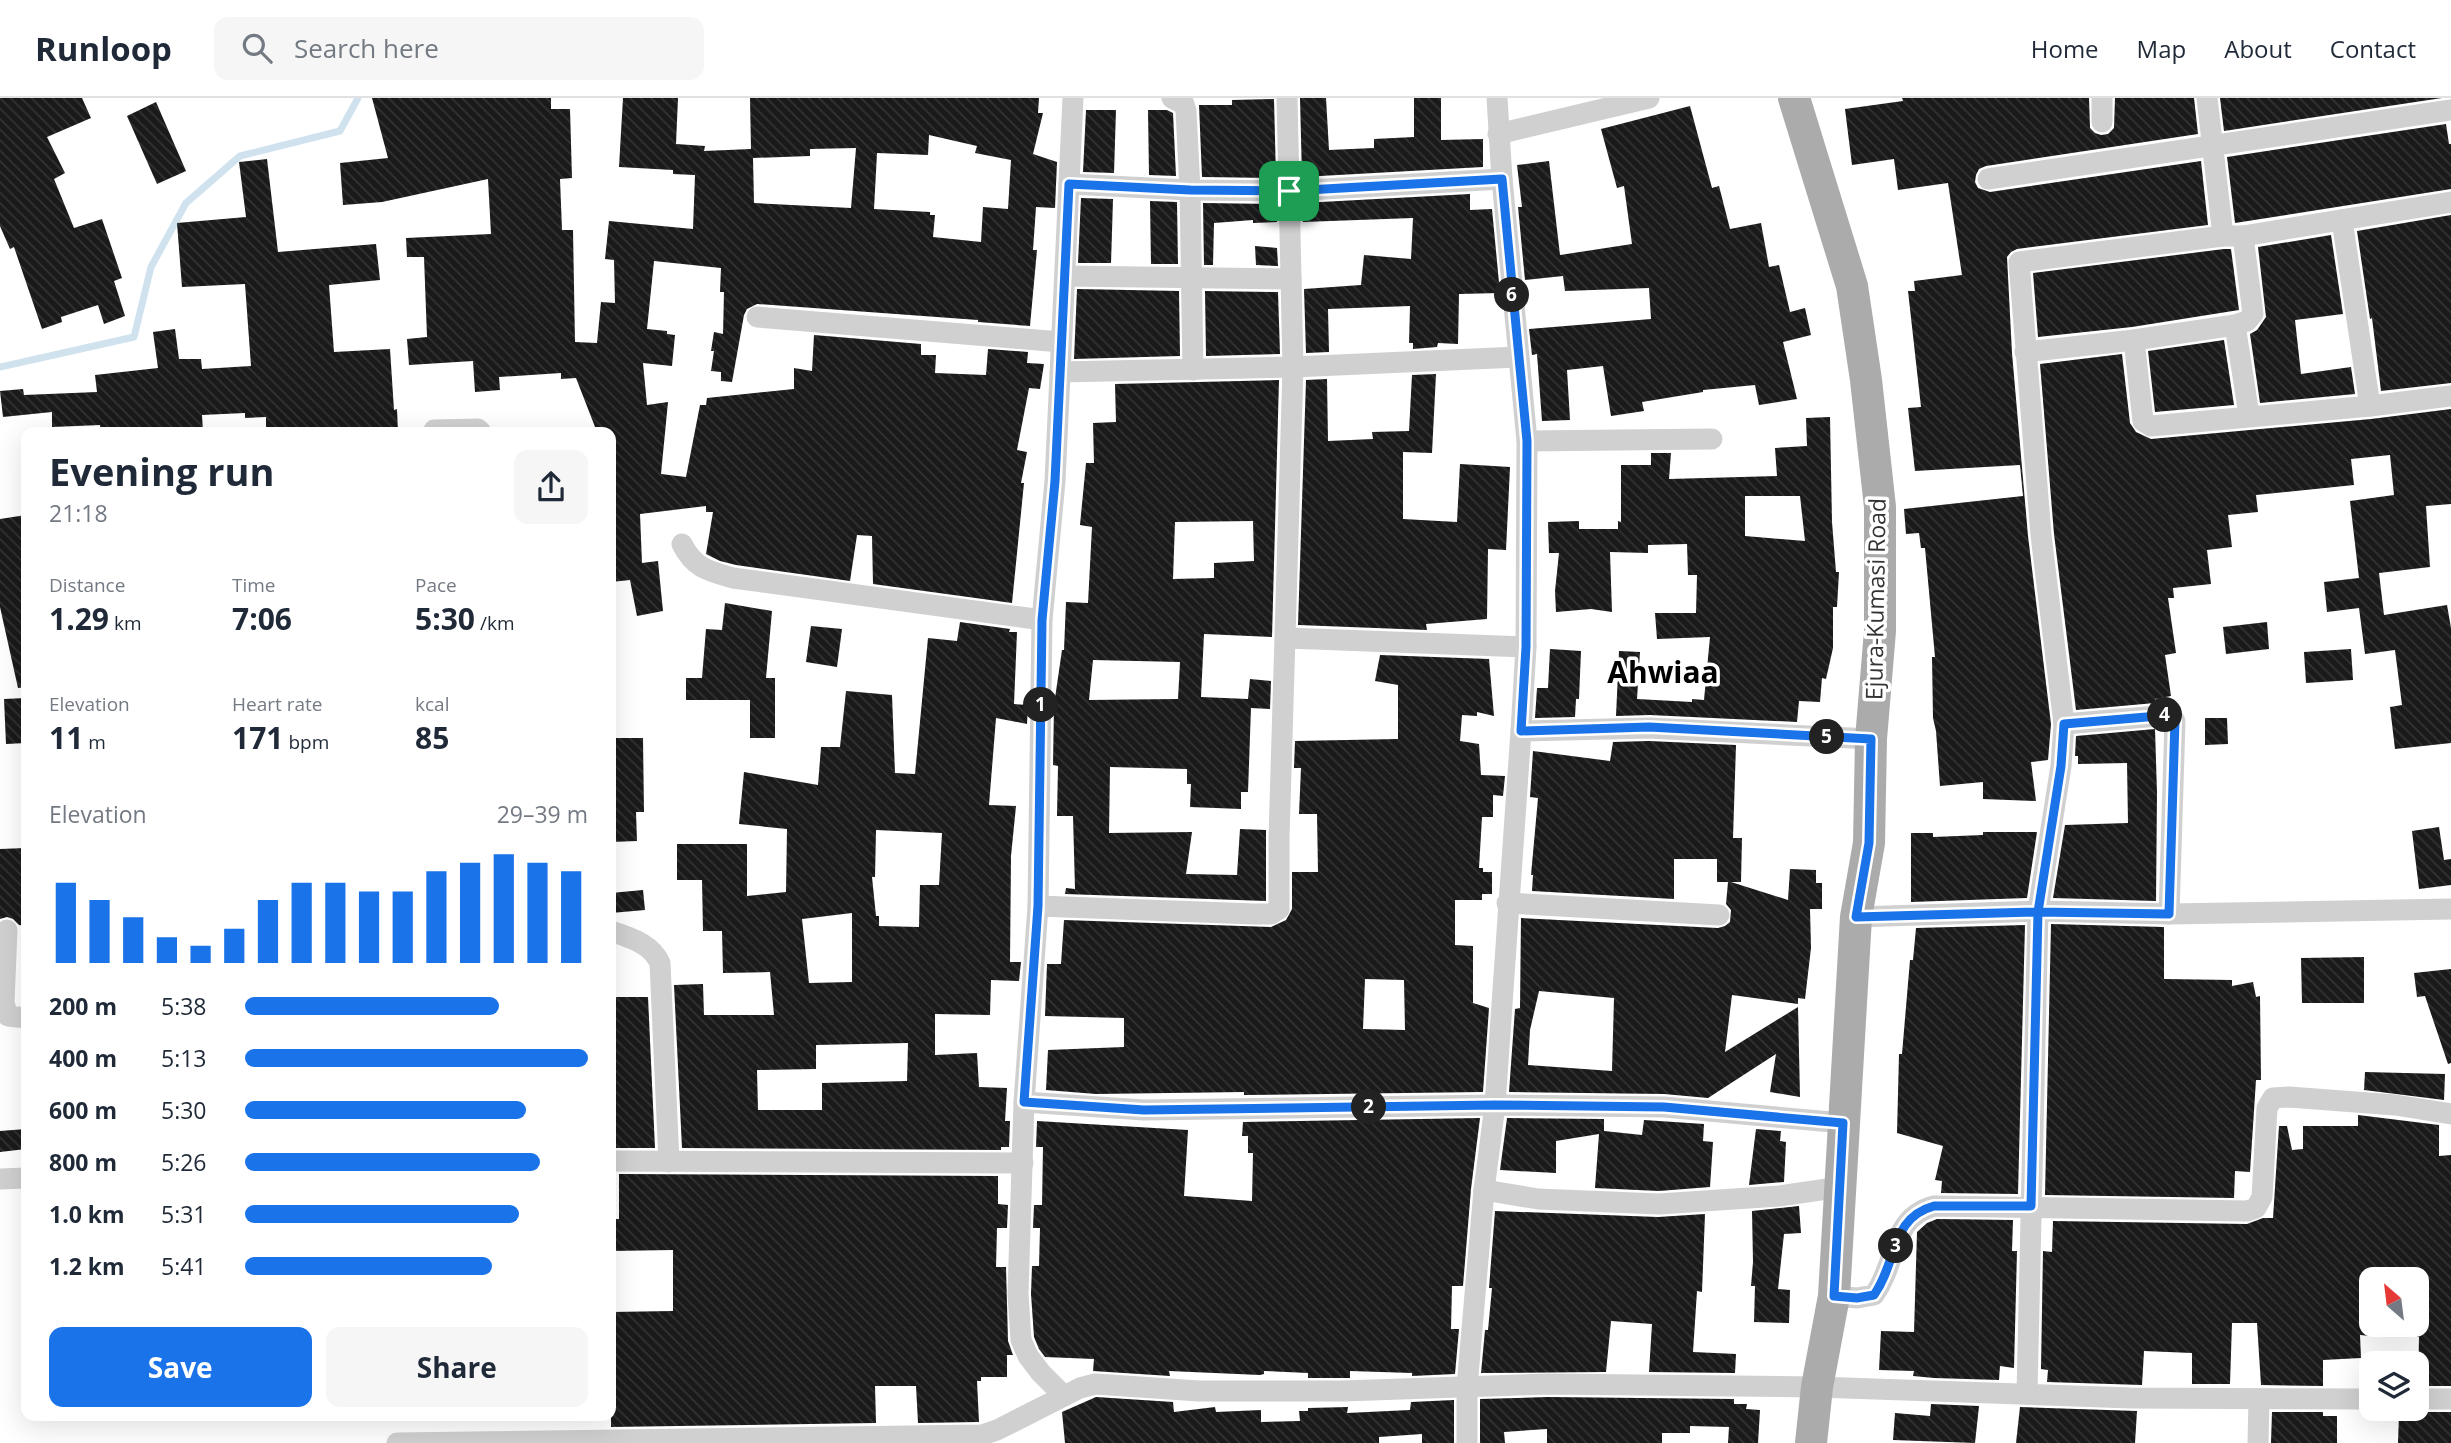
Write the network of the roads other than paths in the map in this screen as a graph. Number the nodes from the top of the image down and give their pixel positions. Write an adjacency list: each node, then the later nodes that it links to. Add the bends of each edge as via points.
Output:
1 (1073, 98): 15 (street)
2 (1172, 98): 16 (street, via 1184,104 1186,111)
3 (1287, 98): 17 (street)
4 (1497, 98): 11 (street)
5 (1649, 98): 11 (street)
6 (1794, 98): 44 (main road, Ejura-Kumasi Road, via 1852,286 1866,380 1880,507 1880,631)
7 (2102, 98): 10 (street)
8 (2207, 98): 12 (street)
9 (2451, 110): 12 (street)
10 (2102, 122)
11 (1498, 134): 13 (street)
12 (2213, 145): 14 (street); 20 (street)
13 (1502, 179): 17 (street); 29 (street)
14 (1988, 179)
15 (1069, 184): 16 (street); 21 (street)
16 (1190, 190): 17 (street); 22 (street)
17 (1289, 191): 23 (street)
18 (2451, 202): 19 (street)
19 (2342, 220): 20 (street); 34 (street)
20 (2234, 236): 25 (street, via 2253,314); 28 (street, via 2019,262)
21 (1065, 276): 22 (street); 27 (street)
22 (1191, 277): 23 (street); 31 (street)
23 (1291, 279): 30 (street)
24 (757, 317): 27 (street)
25 (2235, 325): 26 (street); 35 (street)
26 (2134, 340): 28 (street); 35 (street, via 2146,424)
27 (1061, 342): 32 (street)
28 (2025, 352): 42 (street)
29 (1518, 357): 30 (street); 37 (street)
30 (1293, 367): 31 (street); 40 (street)
31 (1193, 370): 32 (street)
32 (1060, 372): 39 (street)
33 (2451, 396): 34 (street)
34 (2370, 406): 35 (street)
35 (2249, 415)
36 (1712, 439): 37 (street)
37 (1527, 441): 41 (street)
38 (682, 544): 39 (street, via 690,558 708,571 733,578)
39 (1042, 620): 46 (street)
40 (1287, 639): 41 (street); 46 (street, via 1276,913)
41 (1526, 647): 43 (street)
42 (2064, 724): 48 (street); 49 (street, via 2170,715 2175,720)
43 (1521, 731): 44 (street, via 1649,727); 45 (street)
44 (1871, 739): 51 (main road, Ejura-Kumasi Road, via 1869,843)
45 (1507, 903): 50 (street); 56 (street)
46 (1038, 906): 55 (street)
47 (2451, 909): 49 (street)
48 (2038, 912): 49 (street); 51 (street); 66 (street)
49 (2169, 914)
50 (1719, 915)
51 (1856, 917): 58 (main road, Ejura-Kumasi Road)
52 (11, 930): 54 (street, via 4,1003 8,1016)
53 (616, 933): 60 (street, via 643,943 660,963)
54 (21, 1017)
55 (1024, 1102): 56 (street, via 1144,1110); 61 (street)
56 (1495, 1105): 58 (street, via 1664,1107); 65 (street)
57 (2451, 1114): 66 (street, via 2395,1105 2273,1098 2267,1108 2262,1197 2256,1208)
58 (1843, 1123): 64 (main road, Ejura-Kumasi Road)
59 (616, 1161): 60 (street)
60 (669, 1162): 61 (street)
61 (1023, 1163): 71 (street, via 1018,1294 1021,1339 1028,1356)
62 (21, 1178): 63 (street)
63 (0, 1179)
64 (1841, 1187): 65 (street, via 1659,1204 1538,1199); 67 (main road, Ejura-Kumasi Road)
65 (1484, 1190): 68 (street)
66 (2031, 1206): 67 (street, via 1919,1210 1904,1224 1884,1281 1874,1295); 70 (street)
67 (1834, 1296): 69 (main road, Ejura-Kumasi Road)
68 (1467, 1387): 69 (street); 71 (street, via 1199,1391 1094,1384); 79 (street)
69 (1817, 1387): 70 (street); 80 (main road, Ejura-Kumasi Road)
70 (2027, 1394): 72 (street)
71 (1064, 1396): 76 (street, via 982,1435)
72 (2259, 1399): 73 (street); 81 (street)
73 (2359, 1399)
74 (2429, 1399): 75 (street)
75 (2451, 1399)
76 (789, 1441): 77 (street)
77 (556, 1442): 78 (street)
78 (397, 1443)
79 (1467, 1443)
80 (1811, 1443)
81 (2258, 1443)

